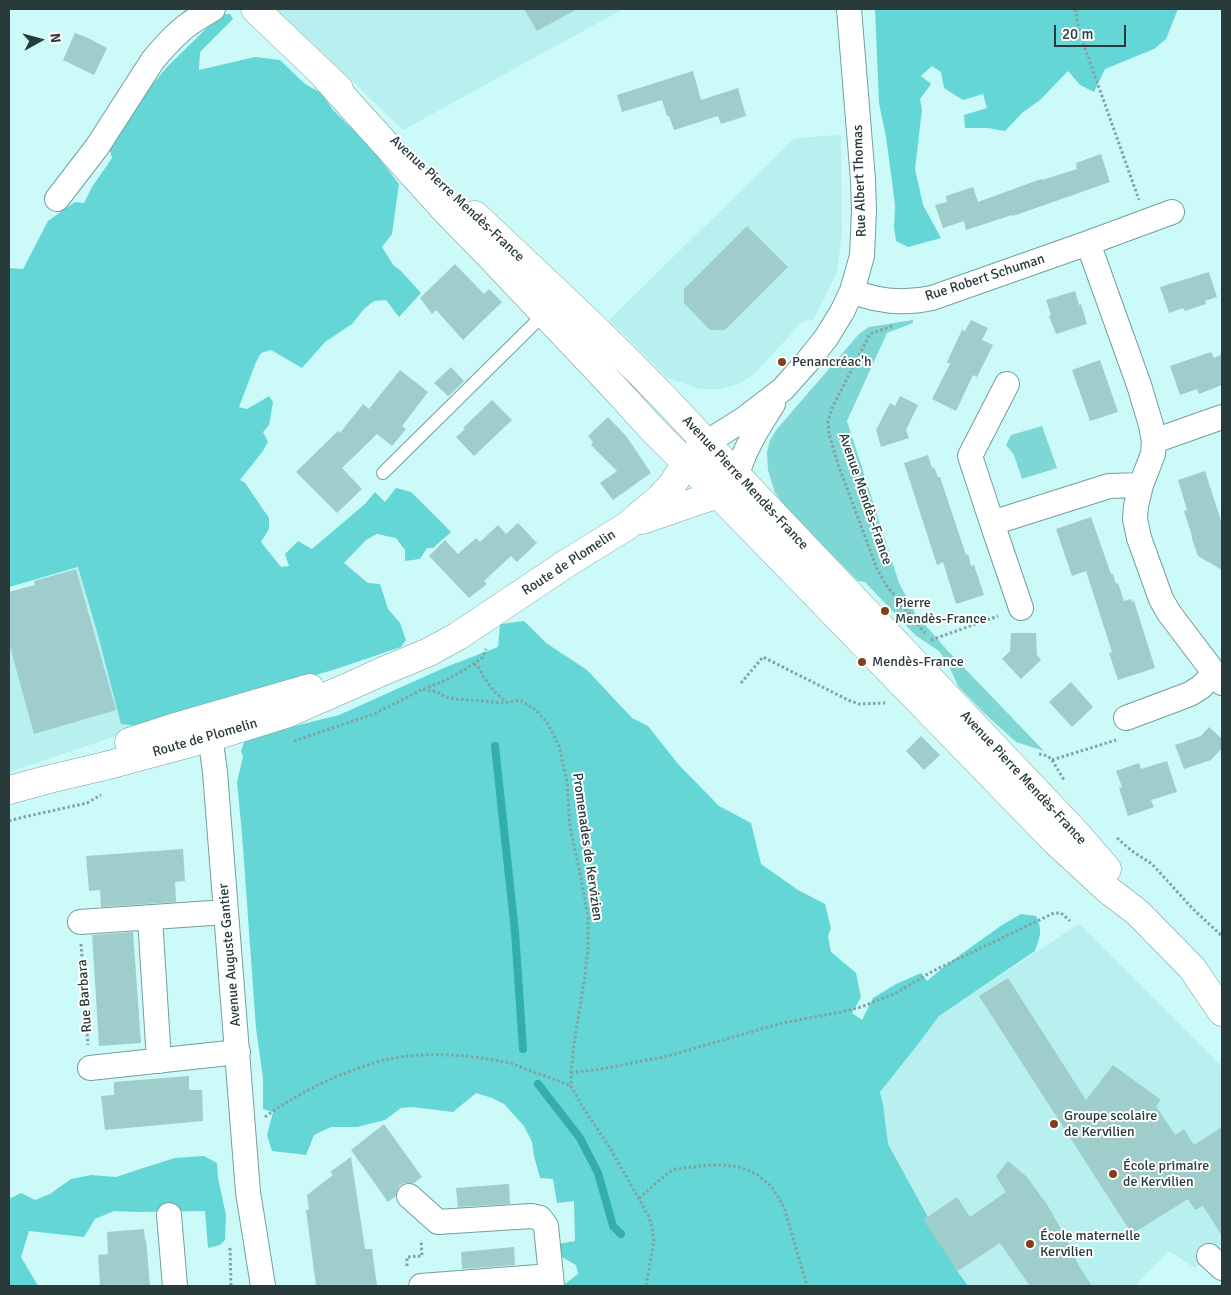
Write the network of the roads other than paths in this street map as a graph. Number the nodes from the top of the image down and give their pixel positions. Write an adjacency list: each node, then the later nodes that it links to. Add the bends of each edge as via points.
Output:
1 (213, 9): 5 (street, via 190,23 163,47)
2 (255, 9): 4 (street, Avenue Pierre Mendès-France)
3 (849, 9): 8 (street, Rue Albert Thomas, via 864,210 862,256)
4 (326, 78): 9 (street, Avenue Pierre Mendès-France, via 438,204); 14 (street, Avenue Pierre Mendès-France, via 645,377)
5 (57, 199)
6 (1172, 212): 7 (street, Rue Robert Schuman)
7 (1088, 244): 8 (street, Rue Robert Schuman, via 921,300 883,301); 13 (street, via 1147,407)
8 (852, 291): 11 (street, Rue Albert Thomas, via 826,338)
9 (544, 314): 15 (street, Avenue Pierre Mendès-France); 16 (lane)
10 (1007, 384): 20 (street, via 970,456)
11 (783, 389): 14 (street, Rue Albert Thomas, via 744,419); 17 (street, Rue Albert Thomas, via 756,430)
12 (1222, 417): 13 (street)
13 (1154, 441): 18 (street, via 1153,454)
14 (706, 442): 15 (street, Route de Plomelin); 17 (street, Avenue Pierre Mendès-France)
15 (686, 463): 19 (street, Avenue Pierre Mendès-France); 21 (street, Route de Plomelin, via 660,498)
16 (383, 473)
17 (737, 475): 19 (street, Route de Plomelin); 28 (street, Avenue Pierre Mendès-France, via 1075,832)
18 (1141, 485): 20 (street, via 1109,486); 23 (street, via 1136,527 1161,599)
19 (718, 494): 21 (street, Route de Plomelin); 28 (street, Avenue Pierre Mendès-France, via 1055,841 1106,889)
20 (992, 523): 22 (street)
21 (626, 526): 25 (street, Route de Plomelin, via 430,652 380,672 300,690)
22 (1022, 608)
23 (1218, 678): 24 (street, via 1190,694)
24 (1126, 718)
25 (207, 728): 26 (street, Route de Plomelin, via 104,750); 27 (street, Avenue Auguste Gantier, via 215,772)
26 (16, 787)
27 (226, 912): 29 (street); 34 (street, Avenue Auguste Gantier)
28 (1138, 913): 31 (street, Avenue Pierre Mendès-France)
29 (150, 918): 30 (street); 35 (street)
30 (80, 922)
31 (1192, 968): 32 (street, Avenue Pierre Mendès-France); 33 (street, Avenue Pierre Mendès-France)
32 (1222, 989)
33 (1222, 1012)
34 (238, 1052): 35 (street); 37 (street, Avenue Auguste Gantier)
35 (159, 1061): 36 (street)
36 (90, 1068)
37 (248, 1192): 42 (street, Avenue Auguste Gantier); 43 (street, Avenue Auguste Gantier)
38 (417, 1203): 40 (street, via 438,1222 540,1218 546,1226)
39 (169, 1215): 41 (street)
40 (551, 1281): 44 (street)
41 (175, 1286)
42 (250, 1286)
43 (264, 1286)
44 (421, 1286)

